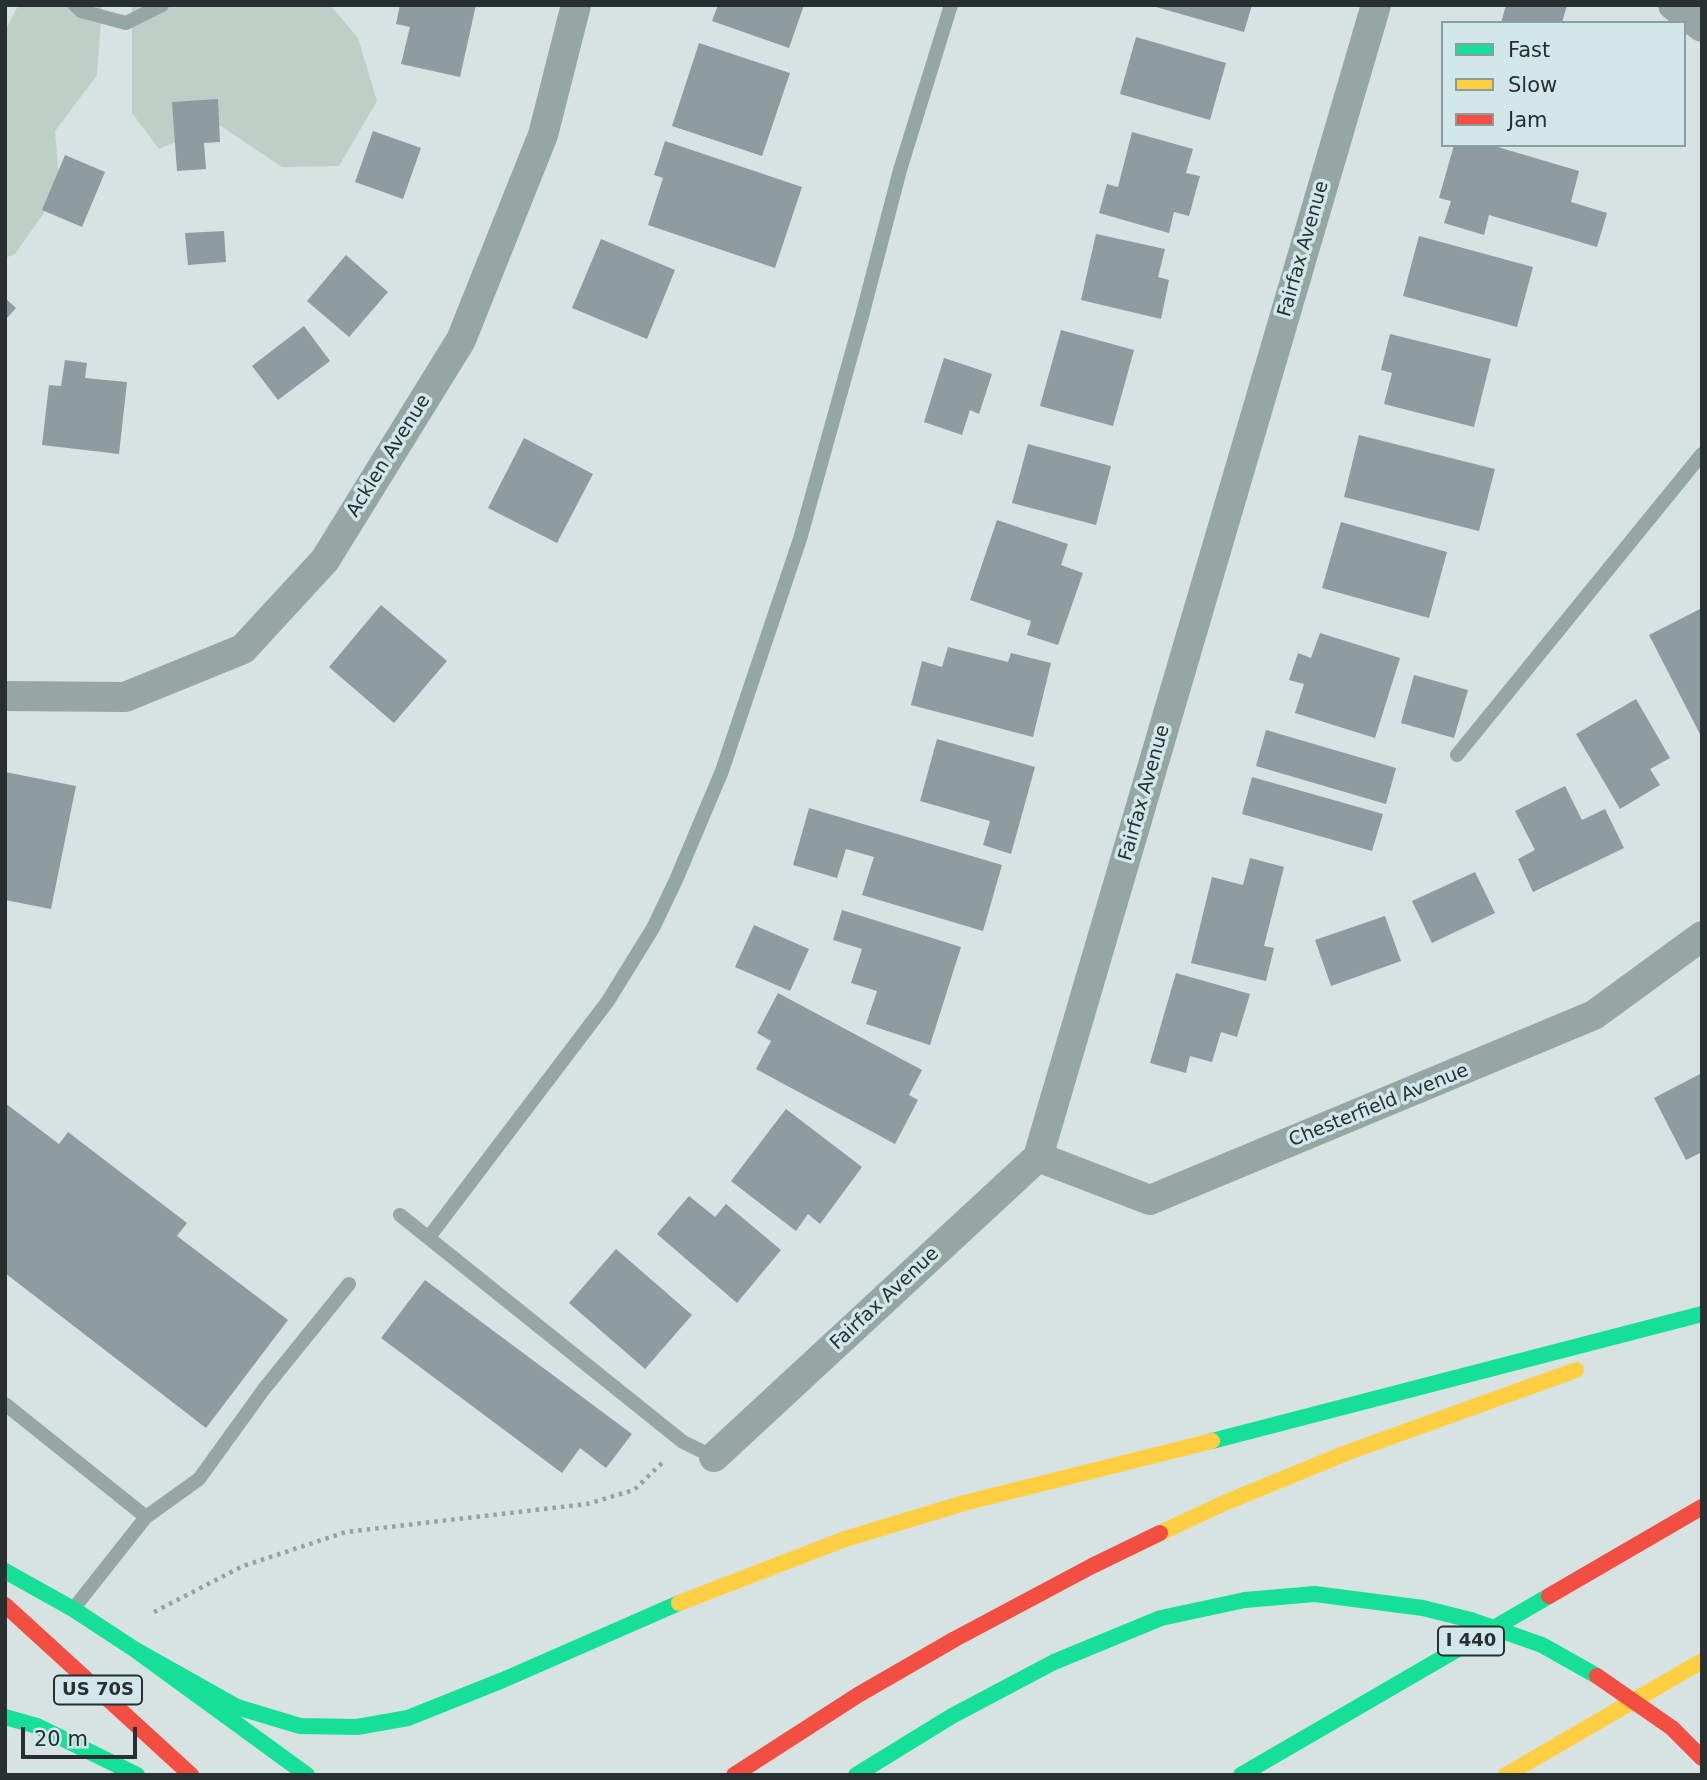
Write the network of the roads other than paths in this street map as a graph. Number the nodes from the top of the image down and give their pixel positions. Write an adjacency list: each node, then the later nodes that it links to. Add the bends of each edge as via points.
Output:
1 (75, 5): 2 (lane, via 81,11 125,23)
2 (162, 5)
3 (576, 5): 9 (street, Acklen Avenue, via 543,135 461,340 325,560 243,649 125,697)
4 (951, 5): 14 (lane, via 900,170 800,538 722,771 676,880 608,1001)
5 (1376, 5): 12 (street, Fairfax Avenue)
6 (1673, 5): 7 (street)
7 (1702, 27)
8 (1702, 454): 10 (lane)
9 (5, 696)
10 (1457, 755)
11 (1702, 936): 12 (street, Chesterfield Avenue, via 1594,1015 1150,1200)
12 (1038, 1157): 21 (street, Fairfax Avenue)
13 (400, 1215): 14 (lane)
14 (429, 1237): 21 (lane, via 683,1442)
15 (349, 1283): 23 (lane, via 199,1479)
16 (1702, 1314): 27 (main road, via 964,1503 845,1539 717,1587 408,1718 357,1727 300,1726 237,1707)
17 (1702, 1322): 18 (main road)
18 (1644, 1346)
19 (1585, 1366): 34 (main road, via 1346,1453 1222,1504 1092,1566 858,1695)
20 (5, 1404): 23 (lane)
21 (714, 1457)
22 (1702, 1507): 36 (main road, I 440)
23 (146, 1517): 26 (lane)
24 (5, 1571): 26 (main road, US 70S)
25 (5, 1605): 32 (main road, US 70S)
26 (73, 1609): 27 (main road, US 70S)
27 (134, 1649): 33 (main road, US 70S)
28 (1702, 1661): 37 (main road)
29 (5, 1717): 31 (main road, via 37,1726)
30 (1702, 1758): 35 (main road, bridge, via 1672,1728 1587,1669 1542,1645 1423,1608 1315,1594 1245,1600 1161,1619 1064,1657 952,1716)
31 (136, 1775)
32 (191, 1775)
33 (307, 1775)
34 (734, 1775)
35 (856, 1775)
36 (1241, 1775)
37 (1506, 1775)

